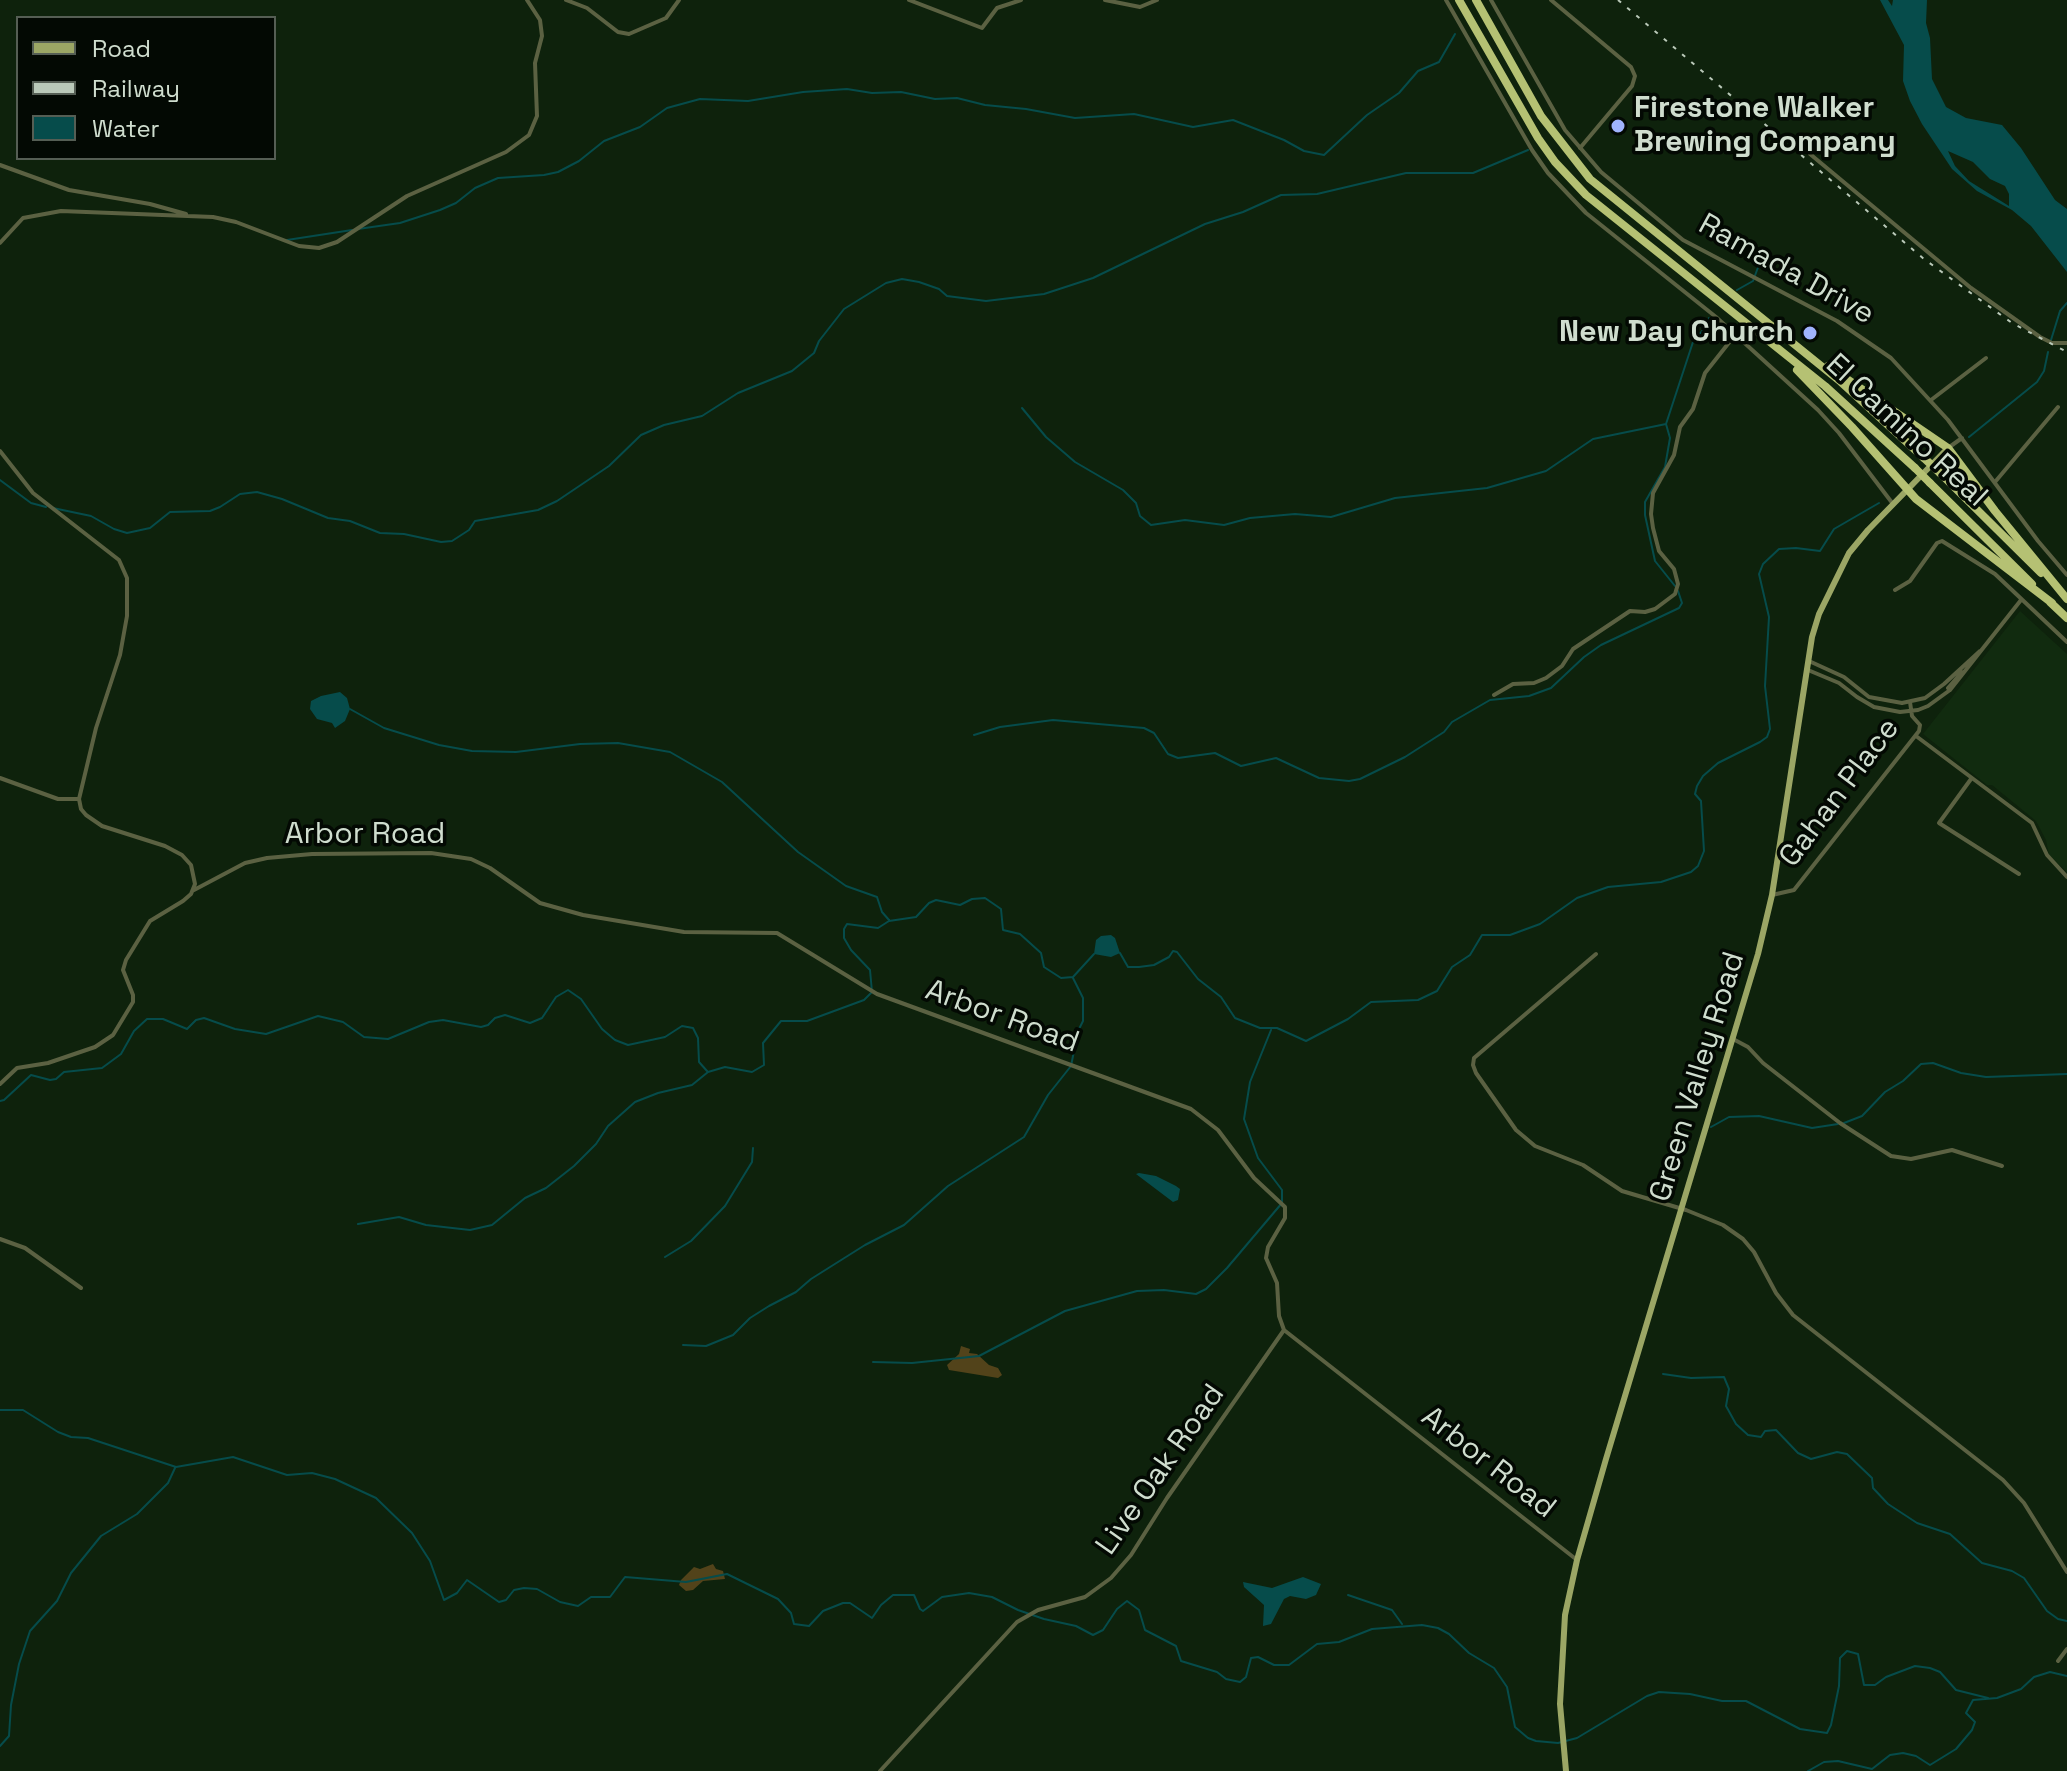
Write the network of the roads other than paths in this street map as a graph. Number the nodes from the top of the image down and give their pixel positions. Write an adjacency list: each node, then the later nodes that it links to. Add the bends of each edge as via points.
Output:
1 (527, 0): 16 (street, via 540,20 542,36 535,63 536,123 518,145 407,196 345,238 319,248 282,241 225,219)
2 (566, 0): 3 (street, via 629,34 666,18)
3 (679, 0)
4 (909, 0): 5 (street, via 982,28 997,8)
5 (1021, 0)
6 (1105, 0): 7 (street, via 1140,7)
7 (1157, 0)
8 (1446, 0): 18 (street, via 1548,173 1586,213)
9 (1459, 0): 20 (highway, El Camino Real, via 1538,138 1568,177)
10 (1476, 0): 21 (highway, El Camino Real, via 1541,116 1590,179)
11 (1491, 0): 13 (street, Ramada Drive)
12 (1551, 0): 13 (street, via 1635,76)
13 (1580, 148): 23 (street, Ramada Drive, via 1683,240 1867,339)
14 (1810, 154): 19 (street, via 1971,288 2040,337)
15 (0, 165): 16 (street, via 69,190)
16 (192, 215): 17 (street, via 42,213 23,218)
17 (0, 243)
18 (1735, 335): 30 (street, via 1829,421); 42 (street, via 1705,373 1693,409 1680,427 1674,455 1653,493 1651,514 1659,551 1674,569 1677,588 1655,609 1630,611 1573,649 1546,678 1513,684)
19 (2067, 343)
20 (1774, 346): 29 (highway); 35 (highway, El Camino Real, bridge, via 1852,409)
21 (1807, 354): 26 (highway); 33 (highway, El Camino Real, bridge, via 1940,473)
22 (1986, 358): 23 (street)
23 (1931, 400): 25 (street, Ramada Drive)
24 (2058, 407): 28 (street)
25 (1962, 438): 26 (street, Green Valley Road); 28 (street, Ramada Drive)
26 (1948, 448): 29 (main road, Green Valley Road); 33 (highway)
27 (0, 451): 48 (street, via 33,493 119,560 128,585 120,655)
28 (1995, 482): 31 (street, Ramada Drive)
29 (1907, 490): 30 (main road, Green Valley Road); 35 (highway)
30 (1893, 504): 39 (main road, Green Valley Road, via 1849,553 1834,580 1819,614)
31 (2067, 575)
32 (1895, 590): 34 (street, via 1910,581 1942,541 1980,563)
33 (2067, 599)
34 (2021, 600): 37 (street); 38 (street)
35 (2052, 603): 36 (highway, El Camino Real)
36 (2067, 618)
37 (2067, 642)
38 (1981, 649): 40 (street); 41 (street)
39 (1808, 665): 43 (street, via 1844,677 1869,697); 44 (street, via 1874,707); 52 (main road, Green Valley Road)
40 (1964, 666): 41 (street); 43 (street, via 1925,698)
41 (1950, 690): 44 (street)
42 (1494, 695)
43 (1910, 702): 44 (street, Gahan Place)
44 (1911, 711): 45 (street, Gahan Place, via 1920,725)
45 (1916, 736): 47 (street); 52 (street, Gahan Place, via 1794,890)
46 (0, 778): 48 (street, via 58,799)
47 (1971, 779): 49 (street, via 1939,823); 50 (street, via 2032,823 2047,855)
48 (79, 799): 51 (street, via 86,815 102,826 182,855 194,872)
49 (2019, 874)
50 (2067, 877)
51 (194, 890): 55 (street, Arbor Road, via 150,921 126,960 123,970 133,1002 113,1035 95,1047 17,1068); 60 (street, Arbor Road, via 245,863 267,858 431,853 479,863 540,903 583,915 684,932 777,933 872,991 1194,1111 1218,1130 1254,1178 1282,1202 1285,1218 1266,1258 1277,1283)
52 (1772, 895): 54 (main road, Green Valley Road)
53 (1596, 954): 57 (street, via 1478,1054 1473,1065 1525,1140 1590,1169 1622,1191)
54 (1733, 1039): 56 (street, via 1891,1156 1911,1159 1952,1150); 57 (main road, Green Valley Road)
55 (0, 1084)
56 (2002, 1166)
57 (1681, 1210): 61 (main road, Green Valley Road); 62 (street, via 1723,1225 1743,1239 1793,1315 2003,1480 2024,1503)
58 (0, 1239): 59 (street, via 25,1248)
59 (81, 1288)
60 (1284, 1330): 61 (street, Arbor Road); 65 (street, Live Oak Road, via 1119,1570 1085,1597 1029,1614 1011,1627)
61 (1577, 1560): 66 (main road, Green Valley Road, via 1565,1615 1560,1704)
62 (2067, 1572)
63 (2067, 1649): 64 (street)
64 (2058, 1661)
65 (880, 1771)
66 (1566, 1771)

